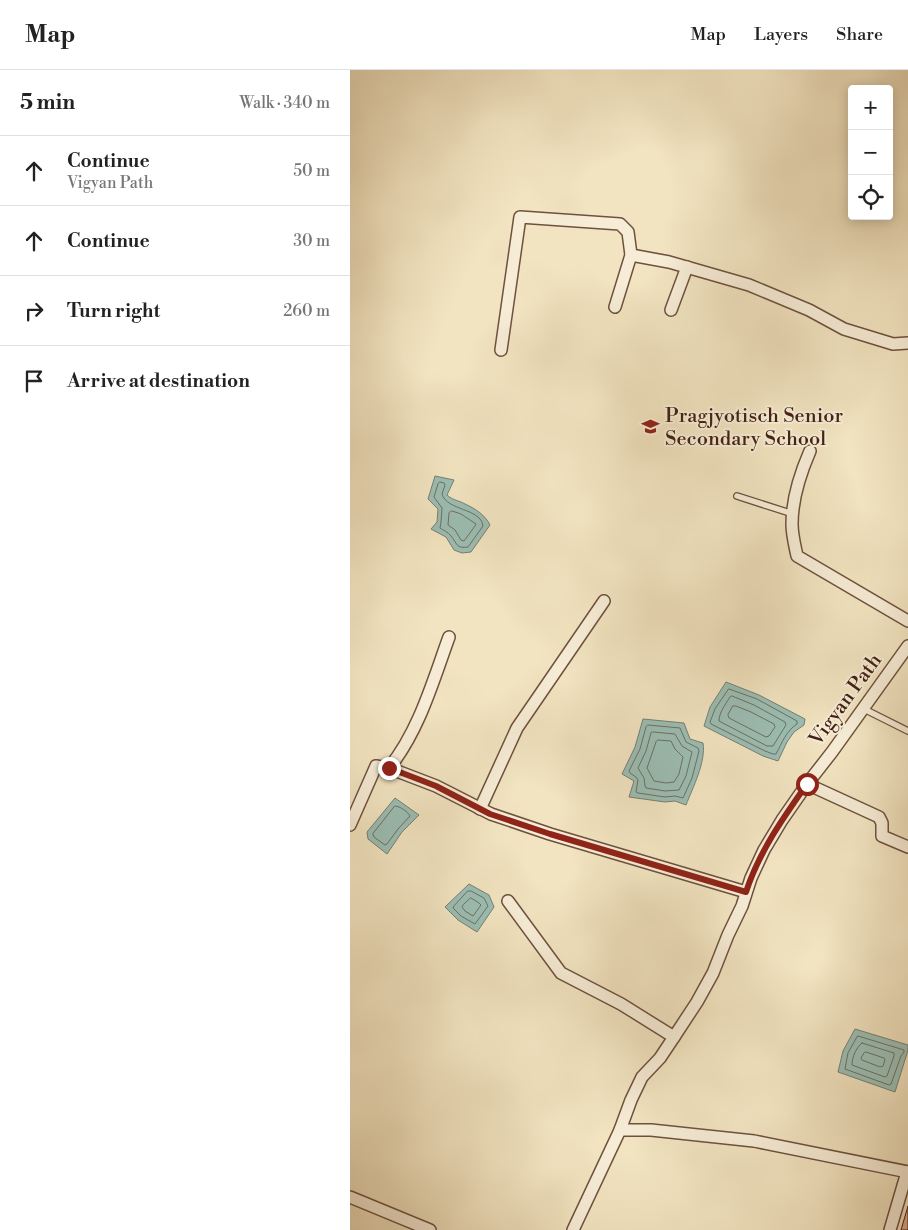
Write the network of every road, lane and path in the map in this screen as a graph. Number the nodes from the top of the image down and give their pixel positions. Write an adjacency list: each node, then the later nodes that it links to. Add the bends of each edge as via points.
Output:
1 (631, 255): 2 (street); 3 (street); 6 (street, via 628,232 620,224 520,217)
2 (687, 267): 4 (street); 5 (street, via 749,285 809,310 844,329 893,344)
3 (615, 307)
4 (671, 310)
5 (908, 343)
6 (501, 350)
7 (810, 451): 9 (street, via 802,470)
8 (737, 496): 9 (lane)
9 (793, 514): 11 (street, via 797,556)
10 (604, 601): 18 (street, via 517,728)
11 (908, 621)
12 (449, 637): 16 (street, via 423,711)
13 (908, 646): 14 (street, Vigyan Path)
14 (862, 708): 15 (lane); 17 (street, Vigyan Path)
15 (908, 730)
16 (389, 768): 18 (street); 19 (street, via 376,766)
17 (807, 784): 20 (street, via 879,817 882,836); 21 (street, Vigyan Path, via 764,850)
18 (480, 808): 21 (street, via 550,834)
19 (350, 825)
20 (908, 847)
21 (746, 892): 23 (street, Vigyan Path, via 713,973)
22 (508, 901): 23 (street, via 561,973 621,1004)
23 (674, 1037): 24 (street, Vigyan Path, via 642,1077)
24 (620, 1130): 25 (street, via 754,1140); 28 (street, Vigyan Path)
25 (908, 1172): 29 (street)
26 (350, 1197): 27 (street)
27 (430, 1230)
28 (573, 1230)
29 (890, 1230)

